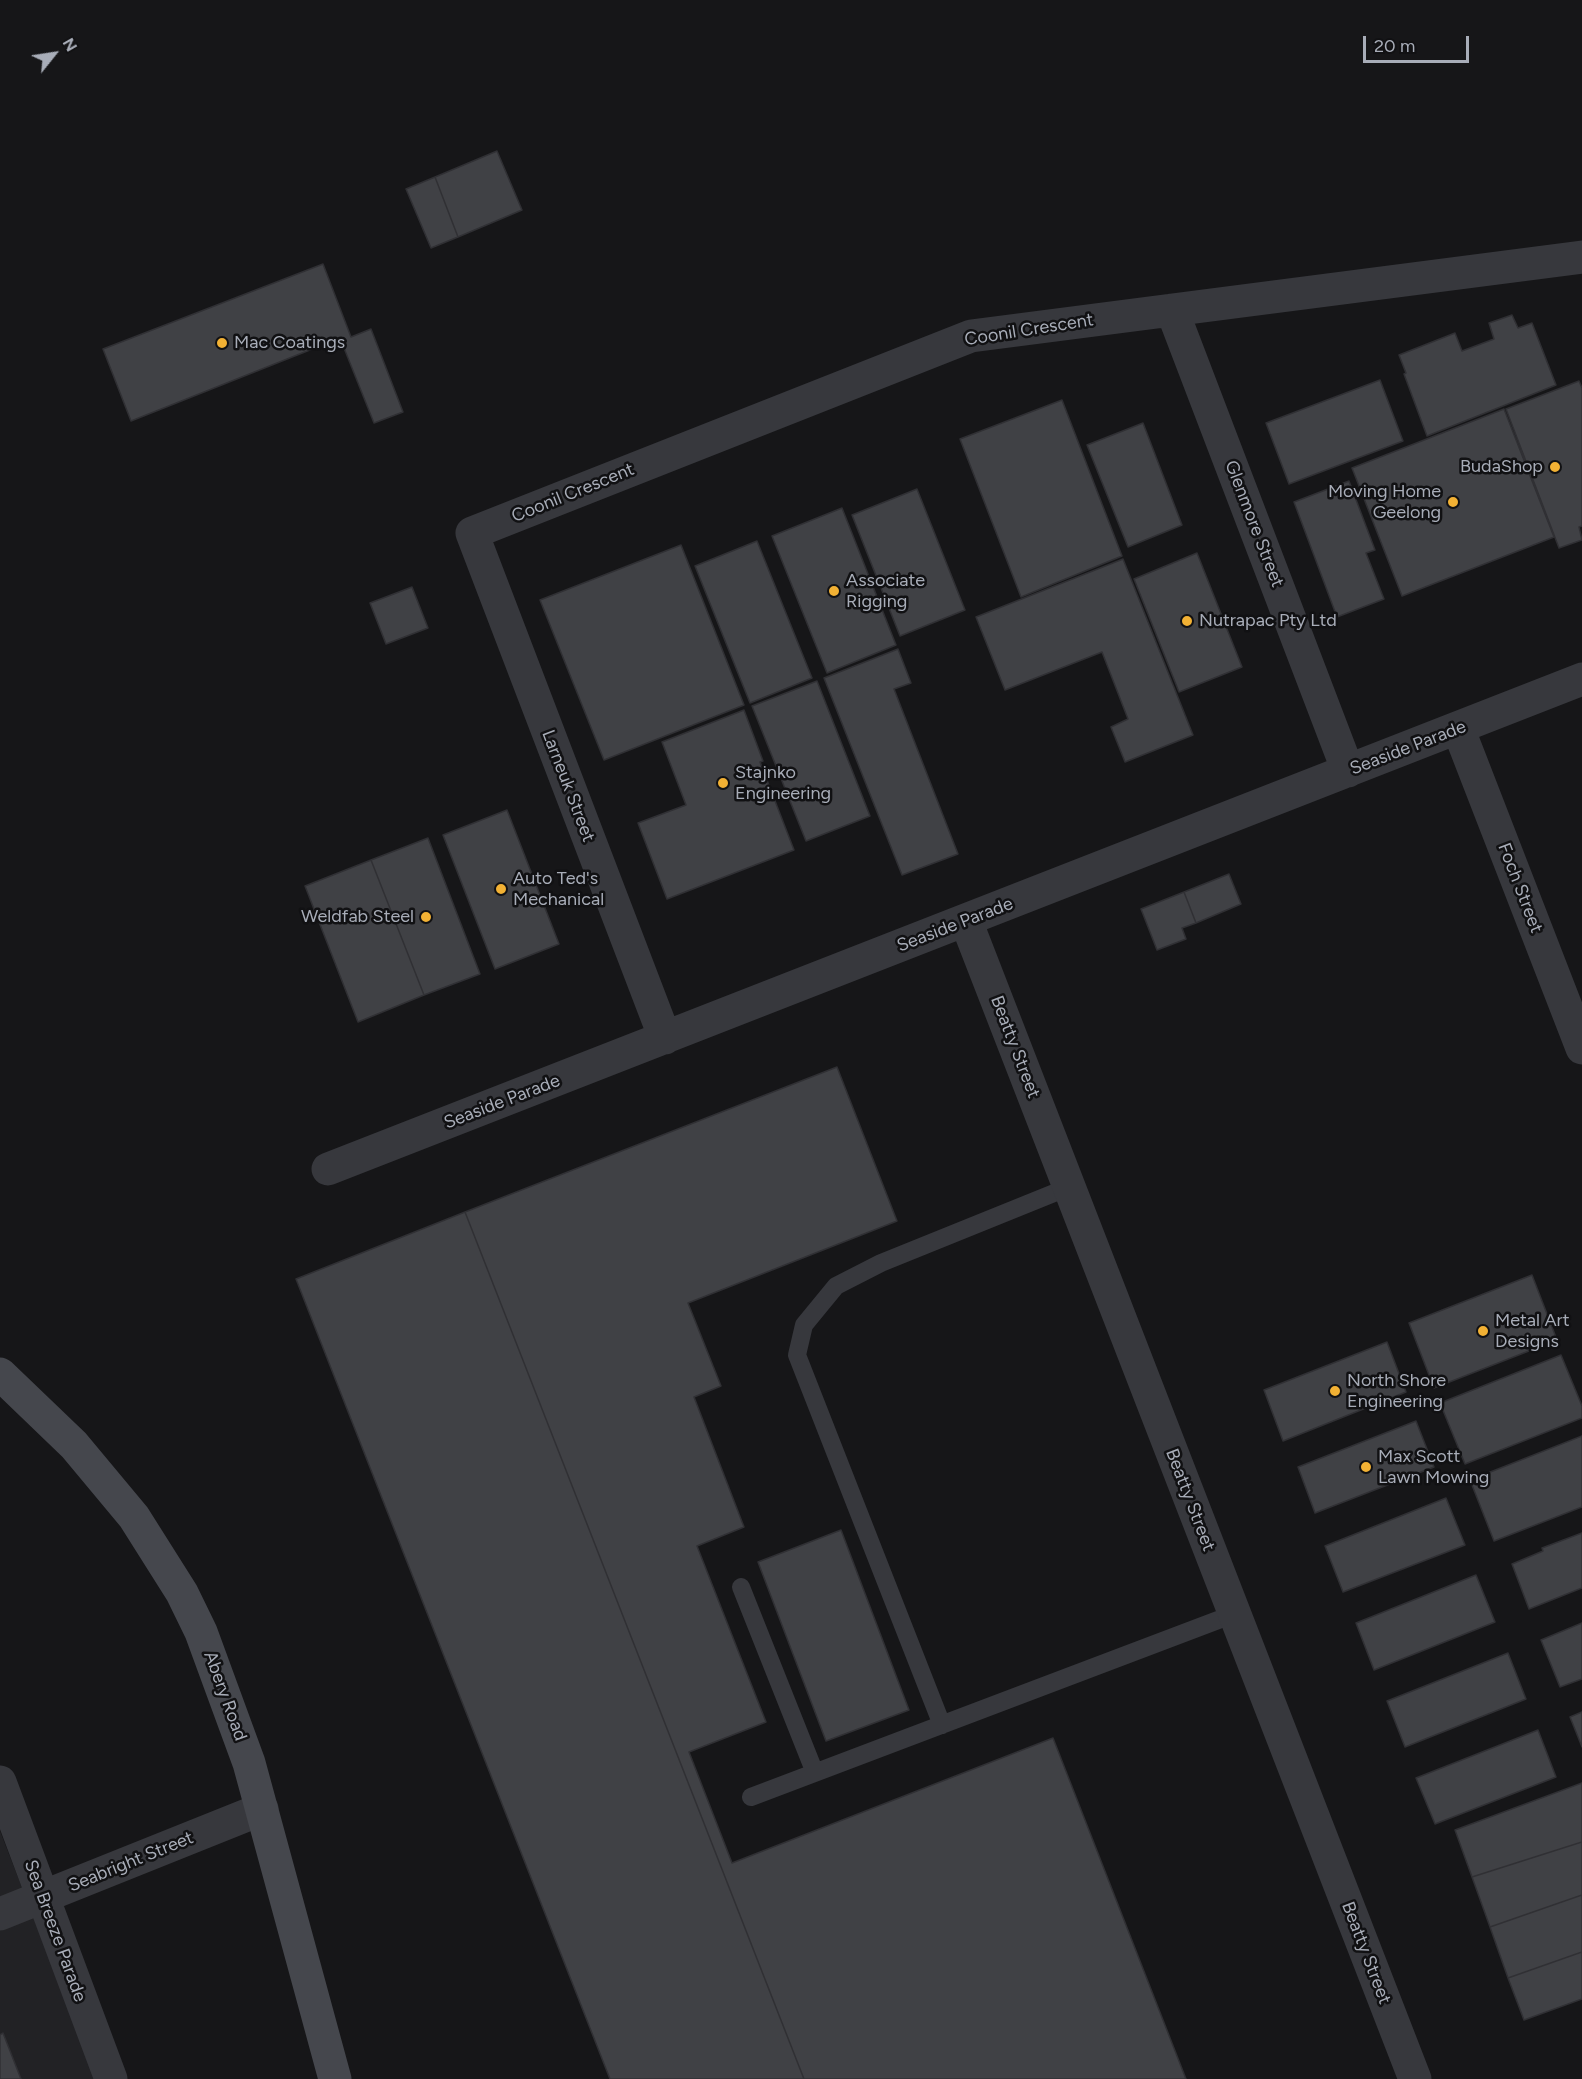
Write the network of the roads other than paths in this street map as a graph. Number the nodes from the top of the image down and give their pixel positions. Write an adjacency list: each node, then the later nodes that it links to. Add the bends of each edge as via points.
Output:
1 (1582, 256): 2 (street, Coonil Crescent)
2 (1172, 310): 3 (street, Coonil Crescent, via 970,336); 6 (street, Glenmore Street)
3 (472, 533): 8 (street, Larneuk Street)
4 (1582, 679): 5 (street, Seaside Parade)
5 (1458, 728): 6 (street, Seaside Parade); 9 (street, Foch Street)
6 (1348, 771): 7 (street, Seaside Parade)
7 (966, 921): 8 (street, Seaside Parade); 11 (street, Beatty Street)
8 (665, 1038): 10 (street, Seaside Parade)
9 (1582, 1048)
10 (328, 1169)
11 (1069, 1187): 14 (street, Beatty Street); 15 (lane, via 881,1263 836,1286 804,1325 797,1354)
12 (0, 1374): 19 (main road, Abery Road, via 75,1445 134,1517 160,1556 201,1632 236,1720)
13 (741, 1587): 16 (lane)
14 (1234, 1614): 15 (lane); 24 (street, Beatty Street)
15 (942, 1725): 16 (lane)
16 (815, 1773): 18 (lane)
17 (0, 1782): 20 (street, Sea Breeze Parade)
18 (751, 1797)
19 (262, 1809): 20 (street, Seabright Street); 23 (main road, Abery Road)
20 (42, 1898): 21 (street, Seabright Street); 22 (street, Sea Breeze Parade)
21 (0, 1914)
22 (111, 2079)
23 (335, 2079)
24 (1415, 2079)

